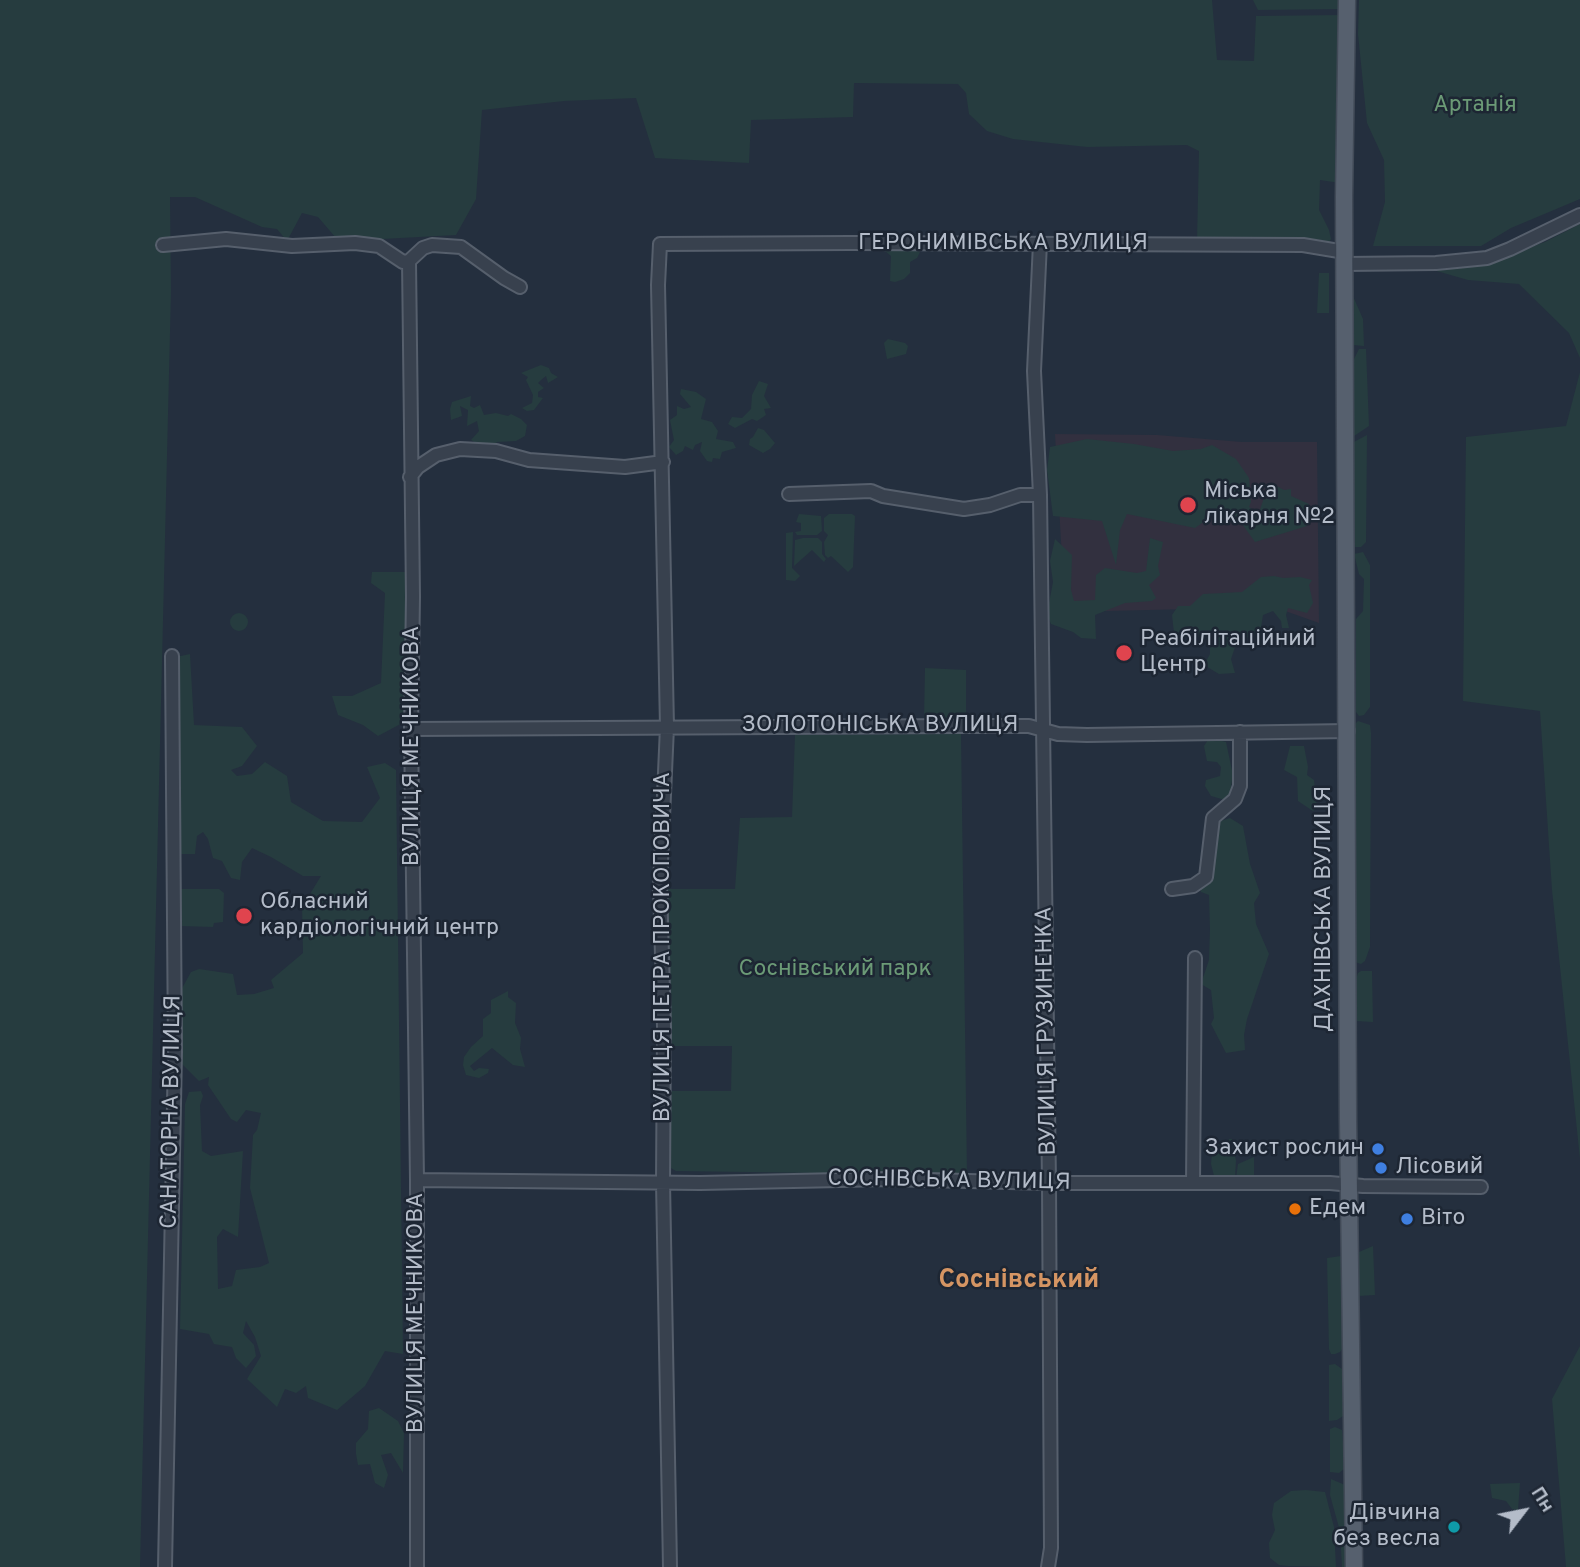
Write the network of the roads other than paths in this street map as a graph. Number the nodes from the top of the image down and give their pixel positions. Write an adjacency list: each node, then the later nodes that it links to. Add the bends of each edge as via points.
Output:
1 (1347, 0): 6 (main road, ДАХНІВСЬКА ВУЛИЦЯ)
2 (1580, 215): 6 (street, ГЕРОНИМІВСЬКА ВУЛИЦЯ, via 1487,258 1436,263)
3 (1040, 243): 5 (street, ГЕРОНИМІВСЬКА ВУЛИЦЯ); 6 (street, ГЕРОНИМІВСЬКА ВУЛИЦЯ, via 1303,245); 12 (street, ВУЛИЦЯ ГРУЗИНЕНКА, via 1034,371)
4 (163, 244): 7 (street, via 226,239 292,246 355,243 379,246 403,262)
5 (660, 244): 9 (street, ВУЛИЦЯ ПЕТРА ПРОКОПОВИЧА)
6 (1345, 258): 17 (main road, ДАХНІВСЬКА ВУЛИЦЯ)
7 (410, 261): 8 (street, via 432,244 461,247); 10 (street, ВУЛИЦЯ МЕЧНИКОВА)
8 (520, 287)
9 (663, 462): 10 (street, via 625,467 460,449 436,455); 14 (street, ВУЛИЦЯ ПЕТРА ПРОКОПОВИЧА)
10 (410, 477): 15 (street, ВУЛИЦЯ МЕЧНИКОВА)
11 (789, 494): 12 (street, via 872,491 964,509 1020,495)
12 (1040, 495): 16 (street, ВУЛИЦЯ ГРУЗИНЕНКА)
13 (172, 656): 27 (street, САНАТОРНА ВУЛИЦЯ, via 175,1052)
14 (667, 727): 15 (street, ЗОЛОТОНІСЬКА ВУЛИЦЯ); 16 (street, ЗОЛОТОНІСЬКА ВУЛИЦЯ); 22 (street, ВУЛИЦЯ ПЕТРА ПРОКОПОВИЧА, via 660,884)
15 (411, 729): 21 (street, ВУЛИЦЯ МЕЧНИКОВА)
16 (1044, 729): 18 (street, ЗОЛОТОНІСЬКА ВУЛИЦЯ, via 1087,735); 23 (street, ВУЛИЦЯ ГРУЗИНЕНКА)
17 (1348, 731): 18 (street, ЗОЛОТОНІСЬКА ВУЛИЦЯ); 25 (main road, ДАХНІВСЬКА ВУЛИЦЯ)
18 (1240, 732): 19 (street, via 1240,786 1235,799 1213,818 1206,877 1193,886)
19 (1172, 889)
20 (1195, 958): 24 (street)
21 (417, 1180): 22 (street, СОСНІВСЬКА ВУЛИЦЯ); 28 (street, ВУЛИЦЯ МЕЧНИКОВА)
22 (663, 1181): 23 (street, СОСНІВСЬКА ВУЛИЦЯ); 29 (street, ВУЛИЦЯ ПЕТРА ПРОКОПОВИЧА)
23 (1049, 1183): 24 (street, СОСНІВСЬКА ВУЛИЦЯ); 30 (street, ВУЛИЦЯ ГРУЗИНЕНКА)
24 (1193, 1183): 25 (street, СОСНІВСЬКА ВУЛИЦЯ)
25 (1348, 1185): 26 (street, СОСНІВСЬКА ВУЛИЦЯ); 31 (main road, ДАХНІВСЬКА ВУЛИЦЯ)
26 (1480, 1187)
27 (165, 1567)
28 (417, 1567)
29 (670, 1567)
30 (1048, 1567)
31 (1354, 1567)

